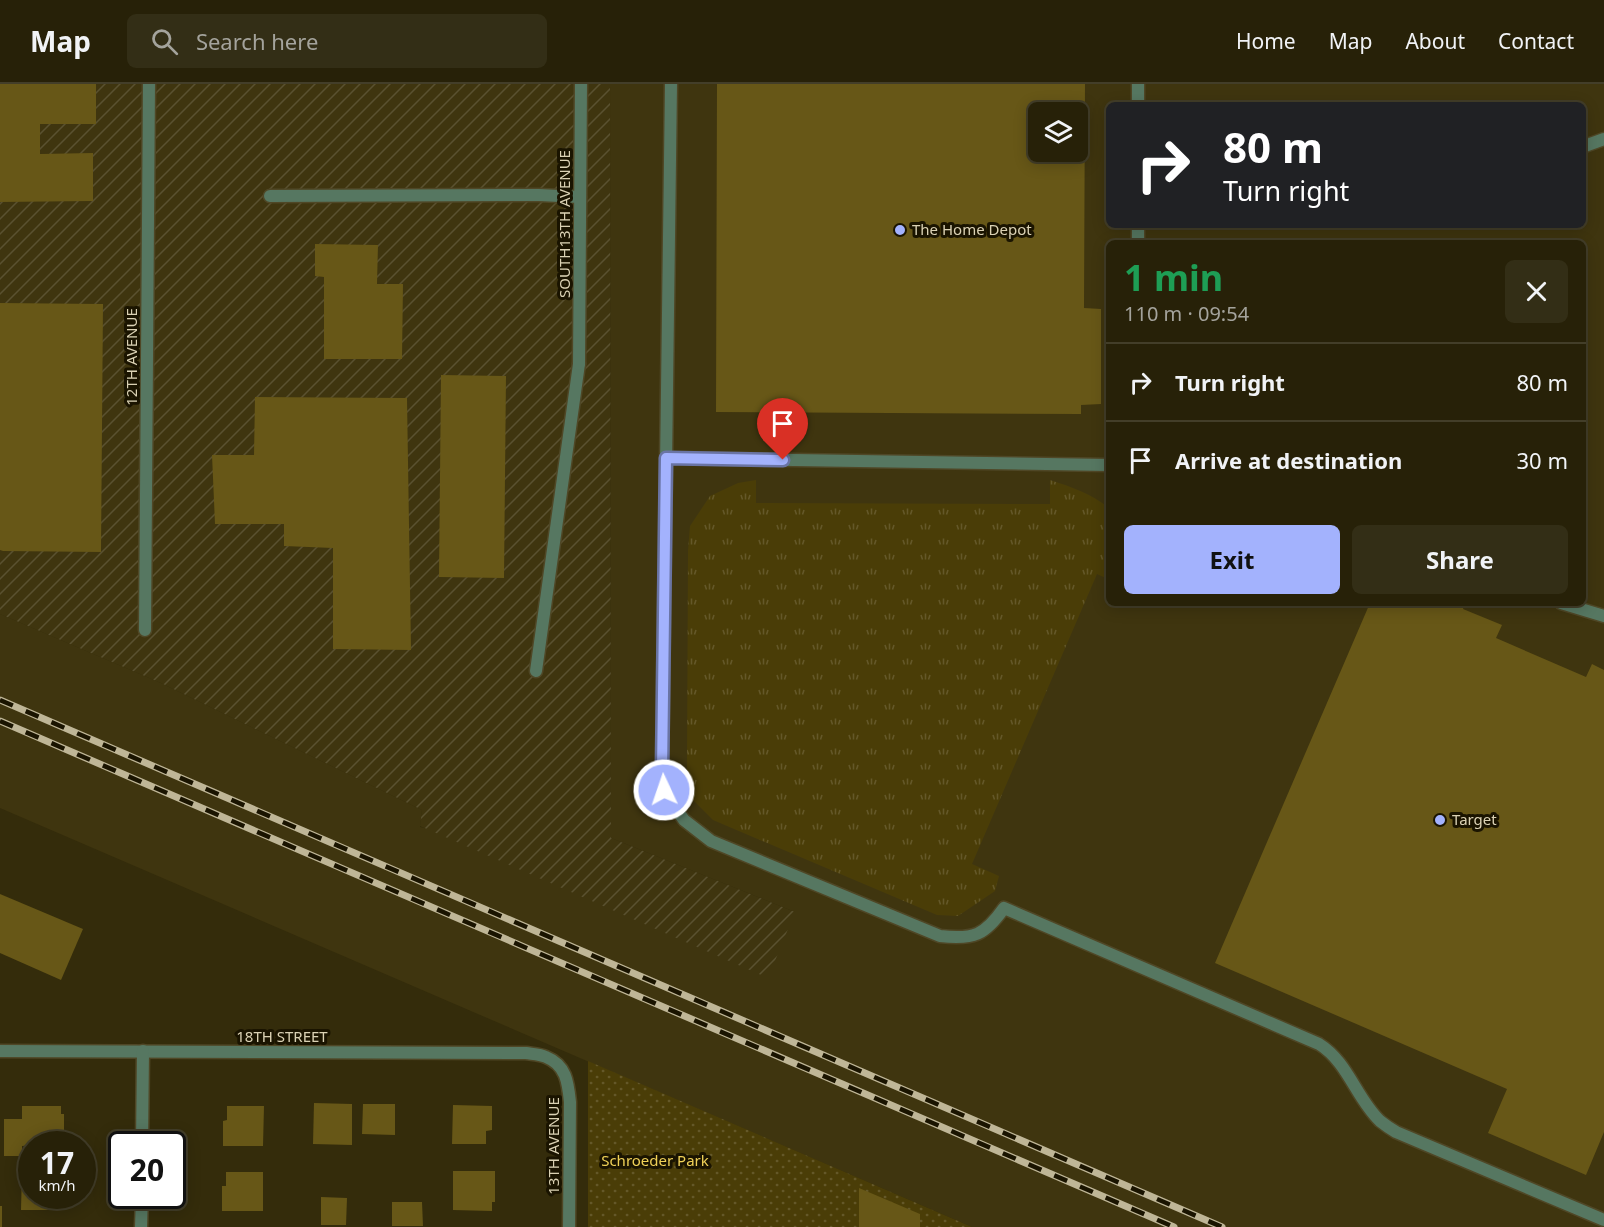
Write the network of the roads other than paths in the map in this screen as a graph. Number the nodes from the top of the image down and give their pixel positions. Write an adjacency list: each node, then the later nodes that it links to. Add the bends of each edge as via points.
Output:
1 (149, 84): 14 (street, 12TH AVENUE)
2 (581, 84): 9 (street, SOUTH13TH AVENUE)
3 (671, 84): 10 (street)
4 (1138, 84): 5 (street)
5 (1138, 102)
6 (1604, 139): 7 (street)
7 (1586, 146)
8 (270, 196): 9 (street)
9 (580, 197): 15 (street, SOUTH13TH AVENUE, via 579,364)
10 (666, 458): 11 (street); 21 (street, via 662,772 664,790 684,820 711,841 940,936 960,938 978,934 1004,908 1319,1044 1339,1061 1371,1111 1396,1132)
11 (1106, 465)
12 (1571, 606): 13 (street)
13 (1604, 616)
14 (145, 630)
15 (536, 671)
16 (0, 1051): 17 (street, 18TH STREET)
17 (142, 1051): 18 (street, 18TH STREET, via 526,1053 546,1056); 19 (street)
18 (560, 1067): 23 (street, 13TH AVENUE, via 569,1083)
19 (142, 1131)
20 (141, 1209): 22 (street)
21 (1604, 1220)
22 (141, 1227)
23 (569, 1227)

